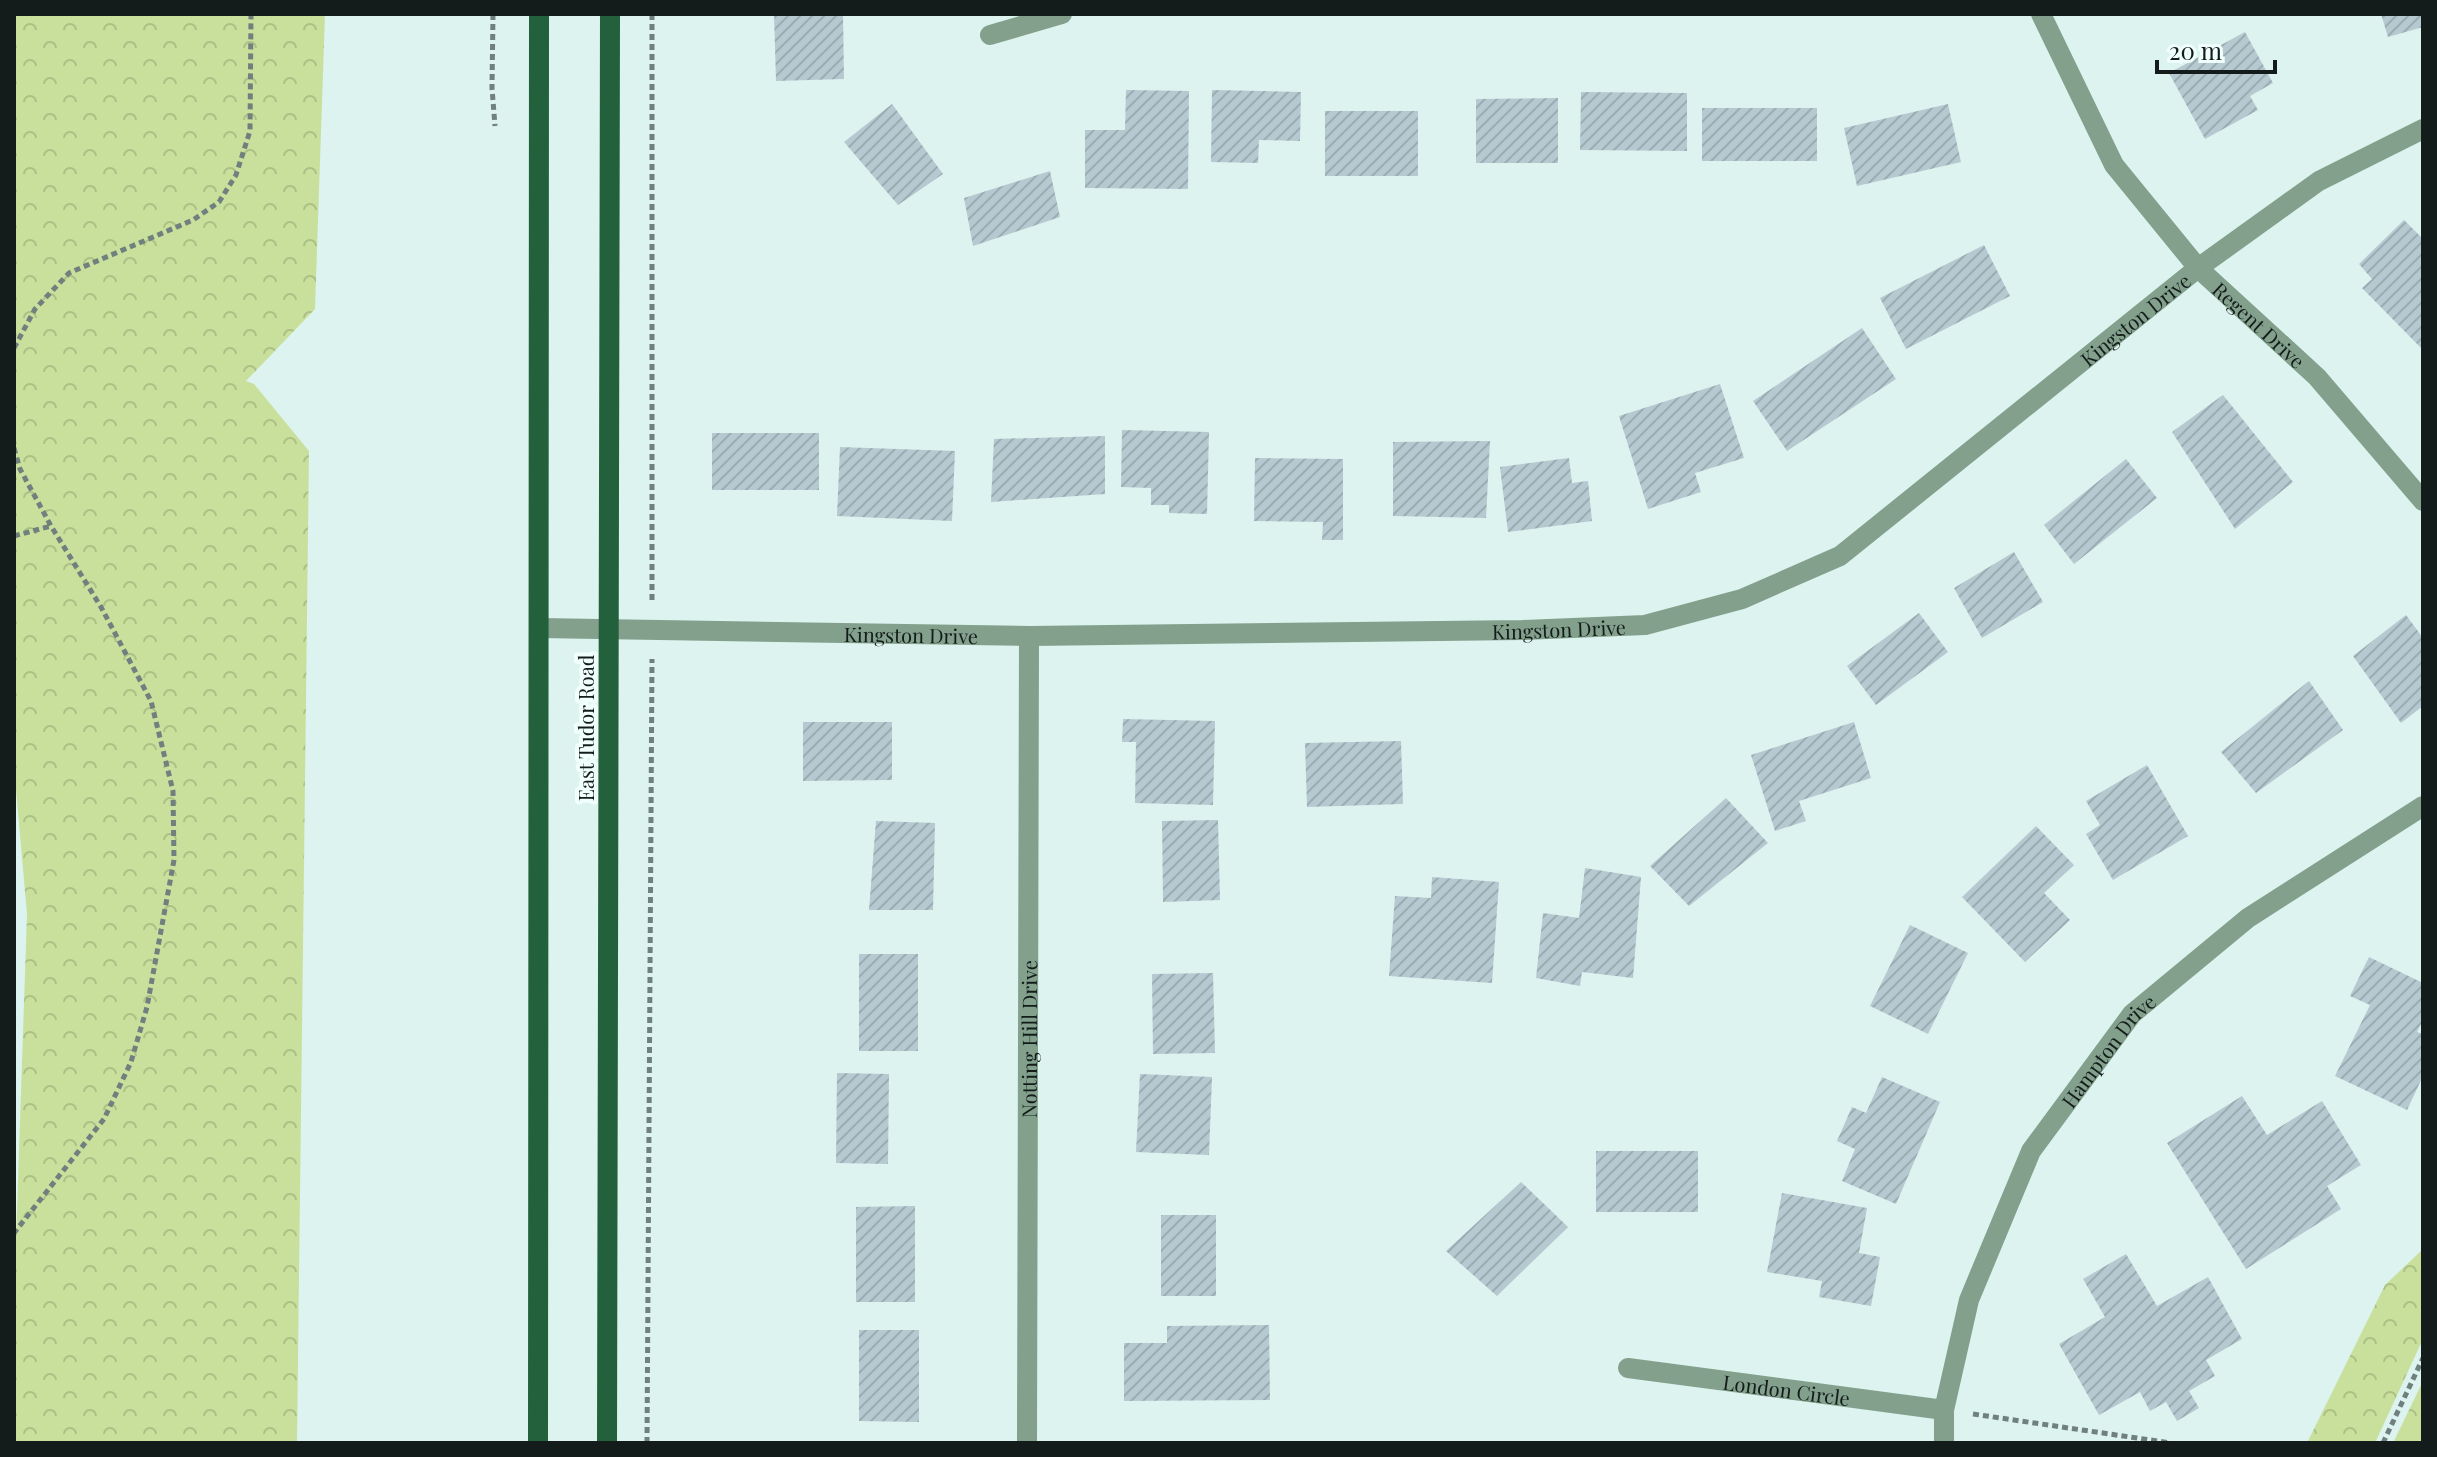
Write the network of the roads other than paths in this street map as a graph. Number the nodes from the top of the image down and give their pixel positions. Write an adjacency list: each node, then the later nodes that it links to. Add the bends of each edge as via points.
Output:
1 (539, 14): 9 (main road)
2 (610, 14): 10 (main road, East Tudor Road)
3 (1062, 14): 5 (street)
4 (2041, 14): 7 (street, Regent Drive, via 2114,165)
5 (990, 35)
6 (2423, 129): 7 (street, Kingston Drive, via 2319,181)
7 (2198, 268): 8 (street, Regent Drive, via 2317,377); 11 (street, Kingston Drive, via 1840,556 1742,599 1645,625)
8 (2423, 501)
9 (539, 628): 10 (street, Kingston Drive); 15 (main road)
10 (609, 628): 11 (street, Kingston Drive); 16 (main road, East Tudor Road)
11 (1029, 636): 17 (street, Notting Hill Drive)
12 (2423, 806): 14 (street, Hampton Drive, via 2248,918 2132,1014 2031,1151 1969,1300)
13 (1628, 1368): 14 (street, London Circle)
14 (1944, 1410): 18 (street, Hampton Drive)
15 (538, 1443)
16 (607, 1443)
17 (1027, 1443)
18 (1944, 1443)

